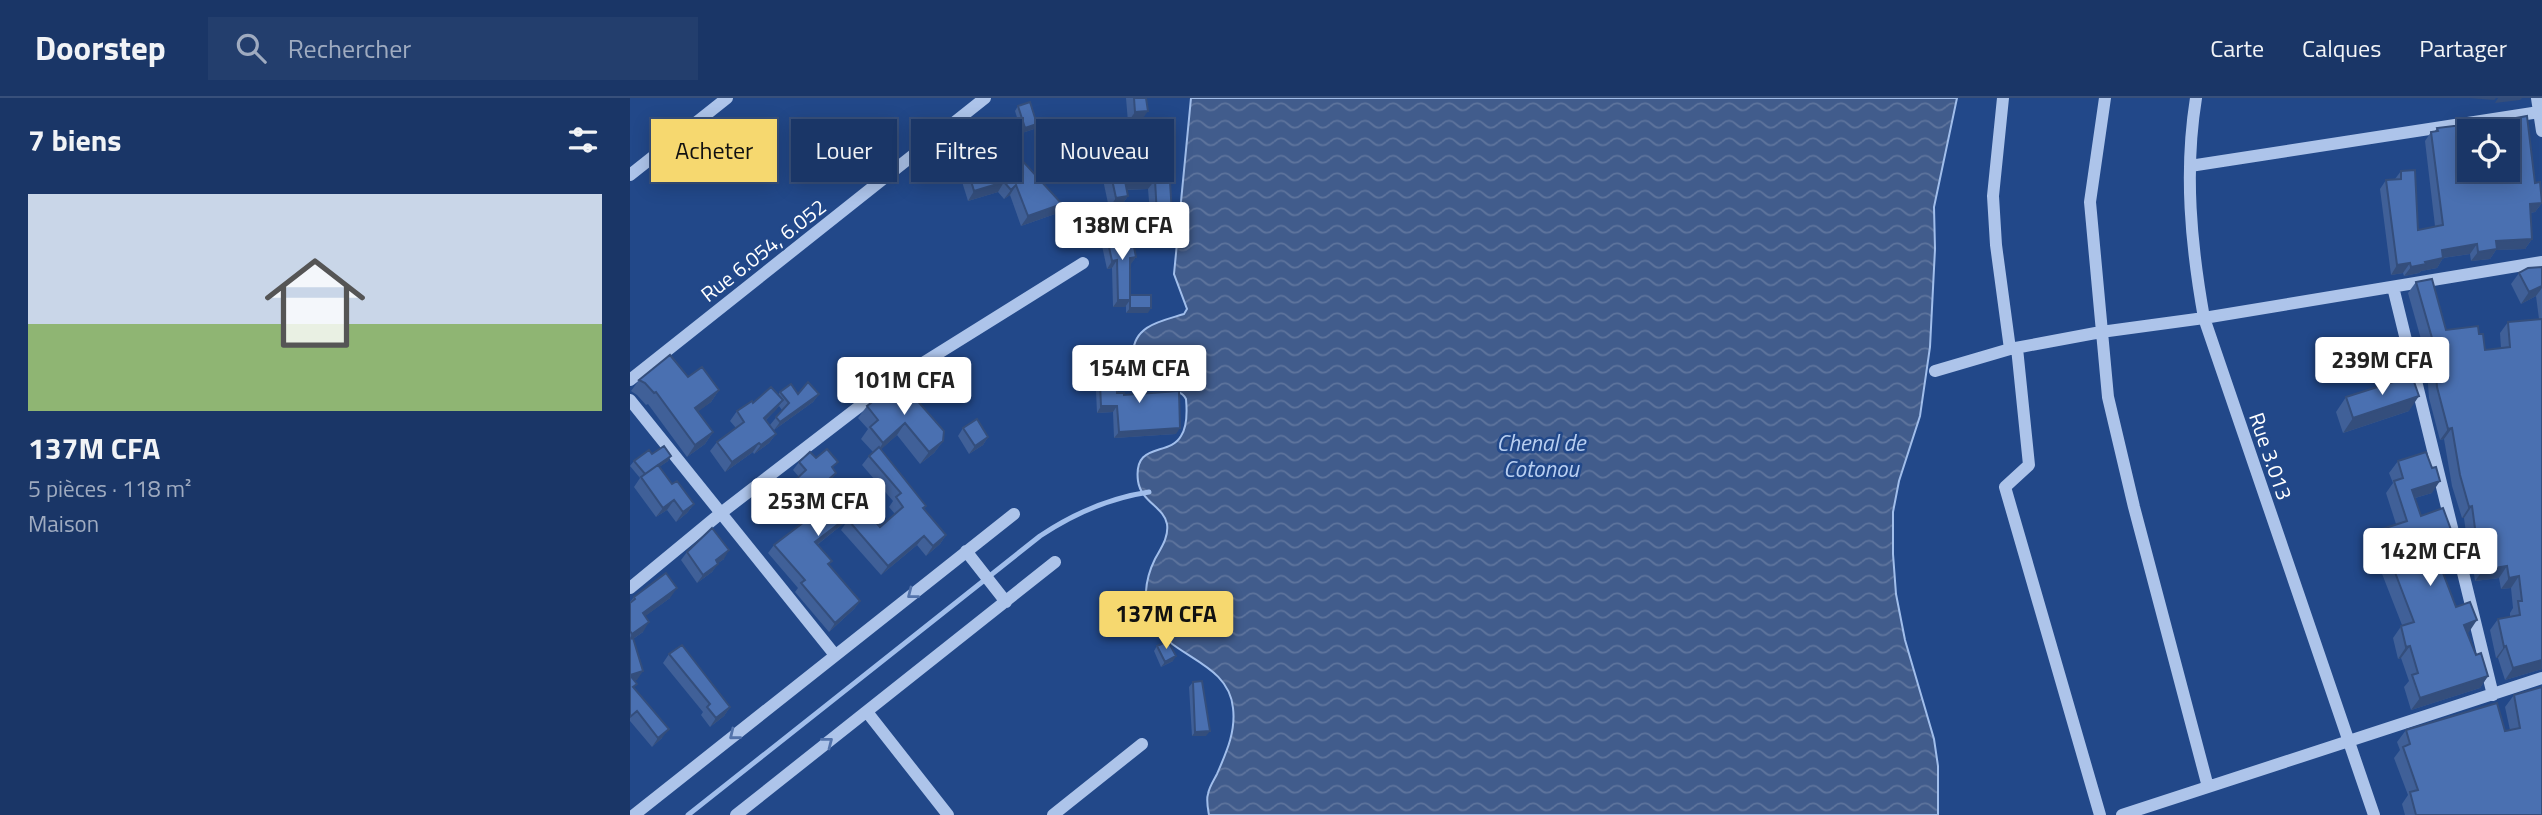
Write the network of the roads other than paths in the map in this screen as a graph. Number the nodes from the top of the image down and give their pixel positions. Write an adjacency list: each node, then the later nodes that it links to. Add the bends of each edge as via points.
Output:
1 (727, 98): 10 (street)
2 (985, 98): 18 (street, Rue 6.054, 6.052)
3 (2003, 98): 16 (street, via 1993,196)
4 (2105, 98): 15 (street, via 2090,202)
5 (2196, 98): 9 (street, Rue 3.013)
6 (2537, 98): 7 (street)
7 (2539, 112): 8 (street); 9 (street)
8 (2542, 131)
9 (2190, 166): 14 (street, Rue 3.013, via 2191,236)
10 (630, 175)
11 (2542, 262): 13 (street)
12 (1083, 264): 20 (street, via 905,373)
13 (2393, 287): 14 (street); 28 (street)
14 (2204, 318): 15 (street); 30 (street, Rue 3.013)
15 (2101, 332): 16 (street); 32 (street, via 2108,397)
16 (2013, 349): 17 (street); 37 (street, via 2029,465 2005,486)
17 (1935, 371)
18 (630, 380)
19 (630, 400): 20 (street)
20 (721, 513): 24 (street); 26 (street)
21 (1014, 514): 22 (street)
22 (966, 551): 25 (street); 26 (street, one-way to 26)
23 (1055, 562): 25 (street)
24 (630, 588)
25 (1006, 602): 29 (street)
26 (835, 655): 33 (street, one-way to 33)
27 (2542, 678): 28 (street)
28 (2493, 695): 30 (street)
29 (867, 712): 34 (street, one-way to 29); 35 (street)
30 (2349, 742): 32 (street); 39 (street, Rue 3.013)
31 (1142, 744): 36 (street)
32 (2208, 787): 38 (street)
33 (634, 815)
34 (736, 815)
35 (948, 815)
36 (1053, 815)
37 (2100, 815)
38 (2122, 815)
39 (2374, 815)

